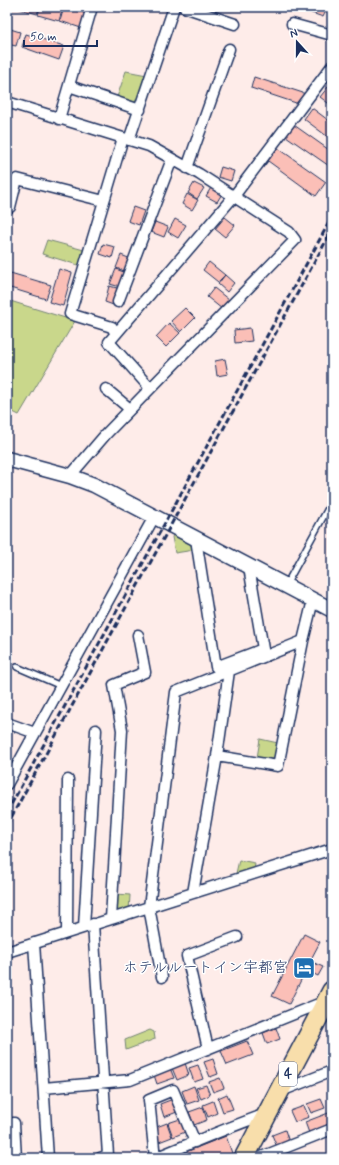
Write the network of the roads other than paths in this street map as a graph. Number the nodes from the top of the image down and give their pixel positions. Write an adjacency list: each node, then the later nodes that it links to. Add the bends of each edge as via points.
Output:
1 (92, 7): 9 (street)
2 (174, 7): 11 (street)
3 (184, 7): 4 (street)
4 (235, 24)
5 (292, 24): 6 (street)
6 (332, 35)
7 (229, 49): 15 (street)
8 (332, 66): 16 (street)
9 (69, 86): 11 (street); 12 (street)
10 (7, 102): 12 (street)
11 (140, 110): 13 (street)
12 (59, 118): 13 (street)
13 (126, 139): 14 (street, via 149,146); 17 (street)
14 (172, 159): 15 (street); 19 (street)
15 (187, 168): 16 (street)
16 (234, 196): 20 (street); 21 (street, via 289,232 295,240)
17 (104, 201): 18 (street, via 17,179); 20 (street, via 70,314 112,327)
18 (10, 207)
19 (118, 302)
20 (116, 334): 21 (street, via 109,342)
21 (150, 388): 23 (street)
22 (106, 389): 23 (street)
23 (130, 409): 25 (street)
24 (7, 459): 25 (street)
25 (70, 476): 27 (street, via 94,485)
26 (332, 501): 30 (lane)
27 (154, 517): 28 (street); 37 (street)
28 (196, 539): 29 (street); 29 (street, via 216,667 263,649)
29 (249, 567): 30 (street)
30 (286, 586): 31 (street)
31 (313, 600): 32 (street); 34 (street)
32 (332, 610)
33 (138, 635): 48 (street, via 145,672 114,685 122,730)
34 (303, 641): 36 (street); 41 (street, via 278,766)
35 (17, 666): 37 (lane)
36 (229, 671): 41 (street); 47 (street, via 176,692)
37 (61, 686): 40 (street)
38 (7, 723): 40 (street)
39 (96, 730): 49 (street)
40 (35, 733): 42 (street)
41 (217, 756): 46 (street)
42 (10, 773): 44 (street)
43 (68, 780): 50 (street)
44 (7, 784)
45 (332, 849): 46 (street)
46 (193, 893): 47 (street)
47 (149, 907): 48 (street); 54 (street)
48 (111, 919): 49 (street)
49 (89, 926): 50 (street); 58 (street)
50 (67, 933): 52 (street)
51 (237, 937): 56 (street, via 187,956)
52 (34, 943): 53 (street); 59 (street)
53 (7, 952)
54 (162, 977)
55 (330, 995): 56 (street); 60 (highway, 4)
56 (208, 1049): 58 (street, via 130,1080)
57 (332, 1071): 60 (street)
58 (104, 1083): 59 (street); 68 (street, via 108,1155)
59 (44, 1088): 67 (street)
60 (279, 1092): 61 (highway, 4)
61 (268, 1113): 64 (street); 65 (highway, 4)
62 (7, 1124): 66 (street, via 14,1123)
63 (332, 1129): 65 (street)
64 (195, 1142): 64 (street, via 155,1158 149,1100 173,1090)
65 (251, 1157)
66 (16, 1158)
67 (48, 1158)
68 (100, 1158)

